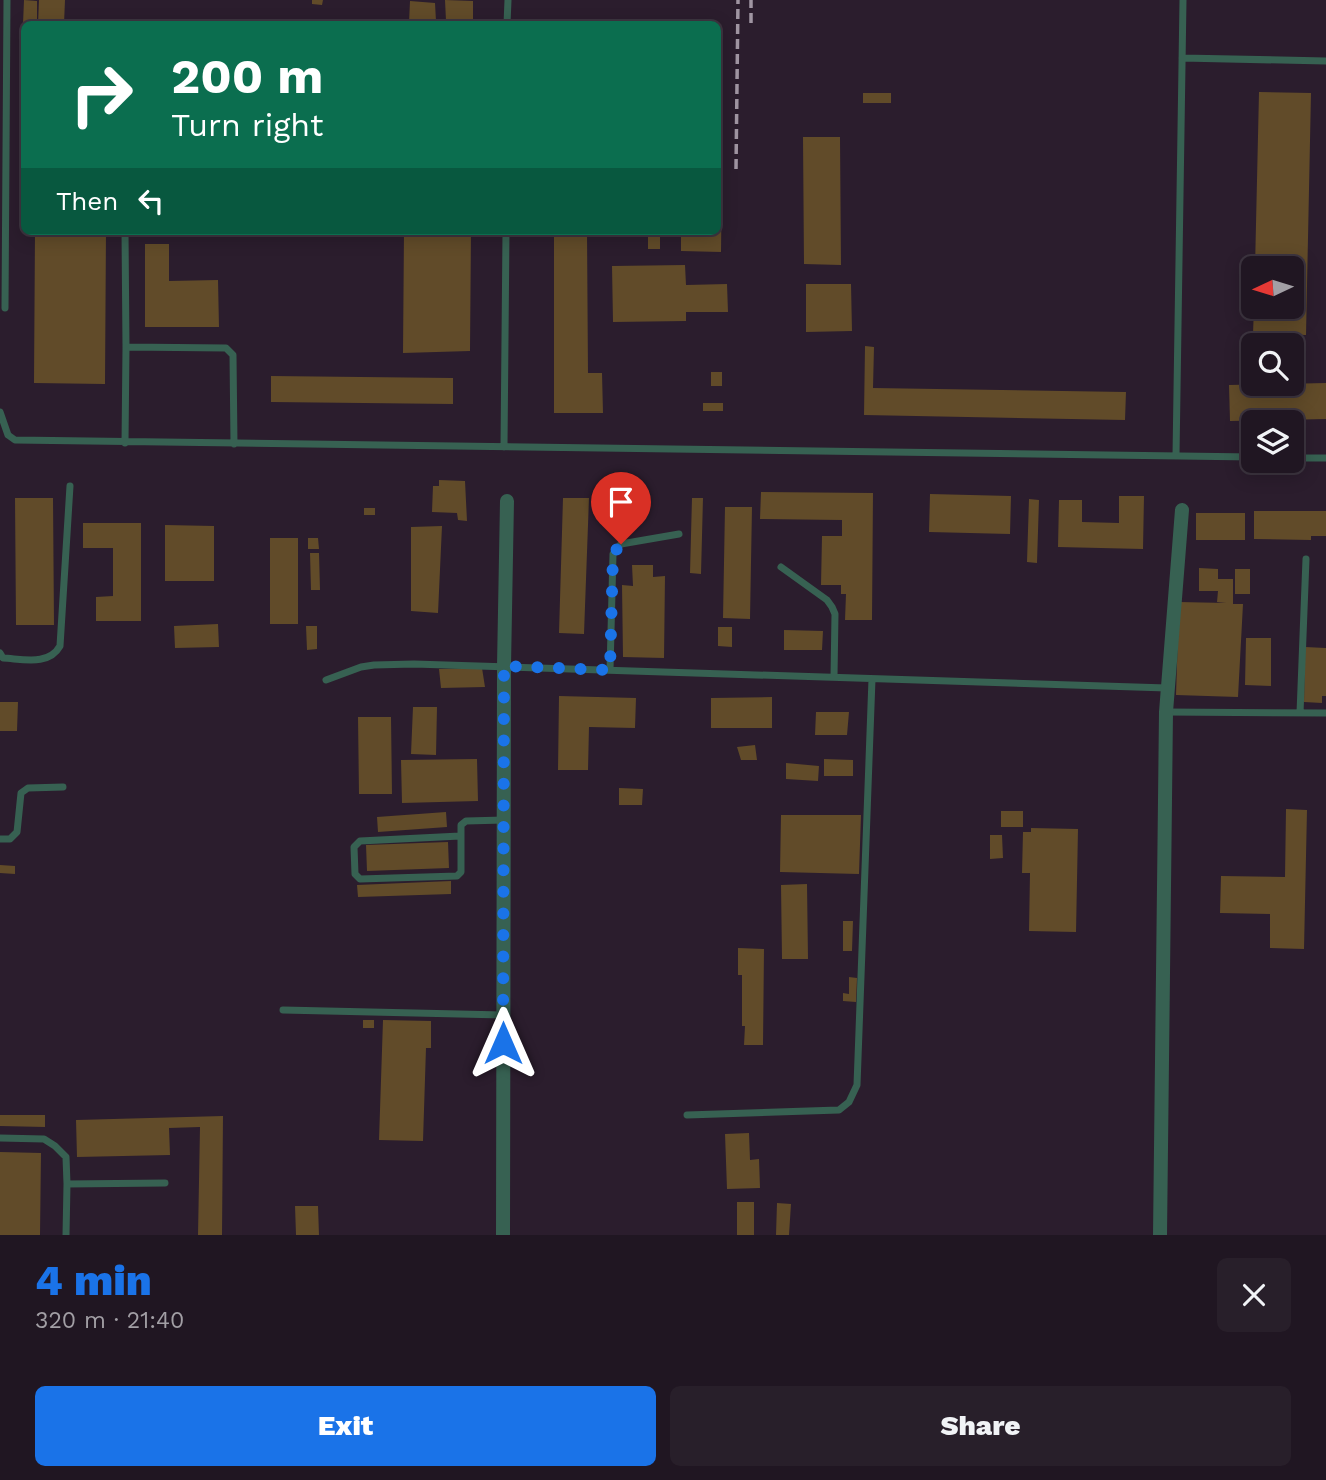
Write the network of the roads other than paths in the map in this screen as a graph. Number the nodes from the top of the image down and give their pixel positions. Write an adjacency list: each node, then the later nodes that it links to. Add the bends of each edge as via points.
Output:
1 (7, 0): 5 (lane)
2 (508, 0): 4 (lane)
3 (1183, 0): 6 (lane)
4 (508, 21)
5 (3, 57): 10 (lane)
6 (1182, 58): 7 (lane); 16 (lane)
7 (1326, 61)
8 (125, 235): 11 (lane)
9 (506, 235): 15 (lane)
10 (5, 308)
11 (126, 347): 13 (lane); 14 (lane, via 226,348 233,355)
12 (0, 412): 13 (lane, via 8,435 15,440)
13 (125, 443): 14 (lane)
14 (234, 444): 15 (lane)
15 (504, 447): 16 (lane)
16 (1176, 456): 17 (lane)
17 (1241, 457)
18 (1304, 458): 19 (lane)
19 (1326, 458)
20 (70, 486): 26 (lane, via 60,646 42,660 3,658)
21 (507, 501): 27 (street)
22 (1182, 510): 32 (street)
23 (679, 534): 28 (lane, via 621,544 613,554)
24 (1306, 559): 34 (lane)
25 (782, 568): 29 (lane, via 832,607)
26 (0, 653)
27 (504, 666): 28 (lane); 31 (lane, via 374,665); 37 (street)
28 (610, 670): 29 (lane)
29 (834, 677): 30 (lane)
30 (873, 679): 32 (lane); 42 (lane, via 857,1085 839,1110)
31 (326, 680)
32 (1168, 688): 33 (street)
33 (1166, 712): 34 (lane); 48 (street)
34 (1300, 713): 35 (lane)
35 (1326, 713)
36 (63, 787): 39 (lane, via 28,788 21,793 18,832 10,839)
37 (503, 820): 38 (lane, via 466,821); 41 (street)
38 (460, 836): 38 (lane, via 461,872 457,876 360,879 355,874 354,847 360,841)
39 (0, 839)
40 (283, 1010): 41 (lane)
41 (503, 1015): 47 (street)
42 (687, 1115)
43 (0, 1138): 45 (lane, via 44,1139 55,1146 66,1157)
44 (165, 1183): 45 (lane)
45 (67, 1184): 46 (lane)
46 (66, 1235)
47 (503, 1235)
48 (1160, 1235)

